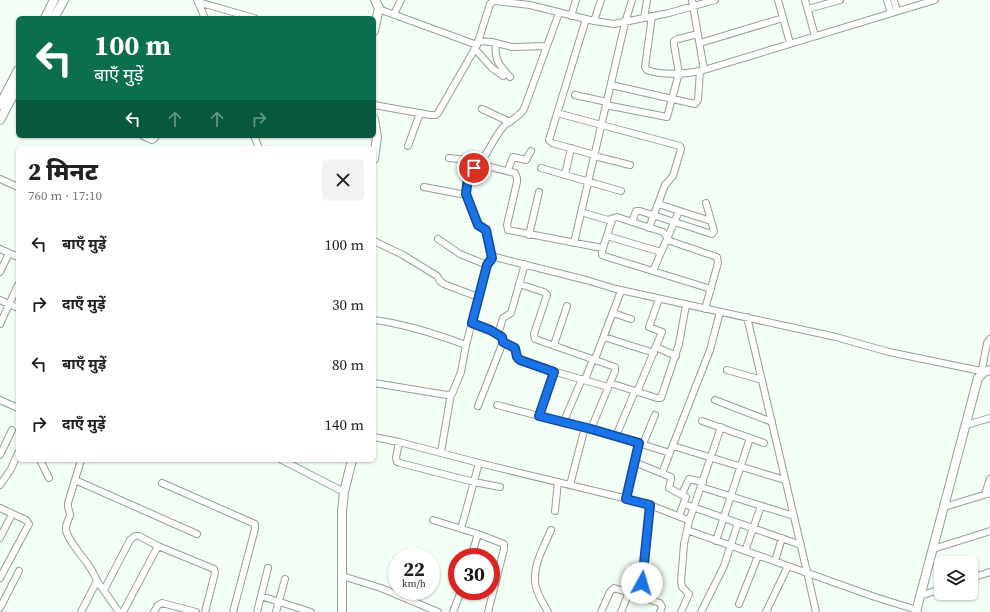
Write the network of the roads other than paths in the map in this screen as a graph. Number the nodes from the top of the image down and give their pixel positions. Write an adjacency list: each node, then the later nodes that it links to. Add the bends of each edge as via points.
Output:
1 (64, 0): 18 (street)
2 (376, 0): 19 (street)
3 (401, 0): 23 (street)
4 (576, 0): 28 (street)
5 (601, 0): 33 (street)
6 (632, 0): 35 (street)
7 (647, 0): 30 (street)
8 (715, 0): 17 (street)
9 (778, 0): 31 (street)
10 (805, 0): 20 (street)
11 (840, 0): 20 (street)
12 (887, 0): 21 (street)
13 (894, 0): 21 (street)
14 (935, 0): 21 (street)
15 (198, 1): 26 (street); 27 (street)
16 (532, 3): 22 (street); 41 (street, via 494,0 491,2)
17 (693, 3): 29 (street); 36 (street)
18 (55, 4): 24 (street); 25 (street)
19 (380, 8): 23 (street); 34 (street)
20 (808, 10): 37 (street)
21 (894, 12): 37 (street)
22 (559, 13): 28 (street); 42 (street)
23 (394, 14): 41 (street)
24 (46, 16)
25 (54, 16)
26 (204, 16)
27 (247, 16)
28 (571, 16): 32 (street)
29 (652, 16): 30 (street); 45 (street, via 645,67 647,70)
30 (644, 18): 35 (street)
31 (783, 18): 39 (street); 40 (street)
32 (586, 19): 33 (street); 55 (street)
33 (594, 21): 35 (street)
34 (376, 23)
35 (625, 23): 46 (street)
36 (698, 34): 39 (street); 45 (street, via 674,40)
37 (815, 36): 40 (street)
38 (492, 43): 41 (street); 41 (street, via 496,59 507,77 489,66); 42 (street, via 512,47)
39 (700, 43): 43 (street)
40 (790, 43): 43 (street)
41 (476, 45): 54 (street, via 438,113)
42 (547, 46): 57 (street, via 526,104 518,117)
43 (702, 70): 45 (street); 49 (street, via 697,102)
44 (16, 74): 51 (street)
45 (679, 74): 49 (street)
46 (611, 85): 49 (street); 50 (street)
47 (16, 90): 56 (street)
48 (575, 95): 50 (street)
49 (672, 99): 50 (street, via 665,118)
50 (606, 104): 58 (street)
51 (0, 105)
52 (376, 105): 54 (street)
53 (482, 109): 57 (street)
54 (420, 113): 61 (street)
55 (557, 113): 58 (street); 62 (street, via 549,140)
56 (0, 120)
57 (510, 122): 66 (street)
58 (602, 124): 64 (street); 79 (street, via 680,146 673,176 665,185)
59 (376, 131): 60 (street)
60 (376, 146)
61 (408, 146)
62 (571, 148): 64 (street); 70 (street)
63 (531, 151): 69 (street, via 526,160 513,157)
64 (595, 156): 67 (street); 72 (street)
65 (449, 158): 66 (street, via 469,160)
66 (478, 164): 69 (street); 77 (street, via 470,173)
67 (630, 165)
68 (541, 168): 70 (street)
69 (508, 170): 88 (street, via 515,173 518,178 507,228 510,231)
70 (565, 175): 72 (street)
71 (0, 179): 73 (street)
72 (588, 182): 75 (street); 81 (street)
73 (16, 186)
74 (424, 187): 77 (street)
75 (621, 191)
76 (539, 192): 88 (street)
77 (466, 194): 99 (street, via 478,225 486,230)
78 (706, 203): 84 (street)
79 (658, 204): 80 (street); 82 (street)
80 (679, 211): 84 (street); 86 (street)
81 (582, 212): 83 (street); 93 (street)
82 (653, 215): 85 (street, via 638,210); 86 (street); 87 (street)
83 (612, 220): 85 (street, via 617,217); 89 (street)
84 (711, 221): 86 (street, via 714,233 710,234)
85 (632, 222): 87 (street)
86 (674, 222): 90 (street)
87 (649, 228): 90 (street, via 663,232)
88 (529, 234): 93 (street)
89 (607, 236): 95 (street); 96 (street)
90 (667, 238): 96 (street); 106 (street, via 717,257 718,263)
91 (438, 239): 101 (street, via 460,254)
92 (376, 242): 108 (street, via 437,276 444,284)
93 (574, 243): 95 (street)
94 (0, 248): 97 (street)
95 (602, 248): 102 (street, via 601,253 604,256)
96 (661, 252): 102 (street)
97 (9, 253): 98 (street); 103 (street)
98 (16, 256)
99 (492, 258): 100 (street); 101 (street)
100 (525, 264): 104 (street); 107 (street)
101 (487, 265): 108 (street)
102 (653, 271): 106 (street)
103 (0, 272)
104 (519, 284): 123 (street, via 510,313 503,318); 128 (street, via 546,293 547,298 534,336 537,340)
105 (16, 289): 111 (street)
106 (710, 289): 115 (street)
107 (621, 291): 109 (street); 116 (street)
108 (478, 297): 121 (street)
109 (659, 299): 112 (street); 129 (street, via 649,327 662,332)
110 (0, 300): 111 (street)
111 (9, 304): 114 (street); 122 (street)
112 (686, 305): 115 (street); 130 (street)
113 (567, 306): 128 (street)
114 (16, 307)
115 (705, 309): 117 (street)
116 (613, 312): 120 (street); 124 (street)
117 (720, 312): 118 (street); 163 (street, via 708,355)
118 (747, 318): 135 (street); 137 (street)
119 (376, 320): 127 (street, via 400,324)
120 (631, 320)
121 (472, 323): 123 (street); 127 (street)
122 (0, 324)
123 (498, 334): 126 (street)
124 (604, 337): 129 (street); 131 (street)
125 (990, 339): 135 (street)
126 (503, 342): 134 (street, via 515,348 520,360); 146 (street)
127 (466, 345): 141 (street, via 461,374)
128 (554, 346): 131 (street)
129 (655, 350): 130 (street); 140 (street)
130 (676, 356): 140 (street, via 661,398)
131 (594, 359): 136 (street); 139 (street, via 615,367)
132 (727, 370): 137 (street)
133 (990, 370): 135 (street)
134 (554, 372): 136 (street); 148 (street)
135 (981, 373): 153 (street)
136 (584, 380): 139 (street); 152 (street)
137 (762, 380): 151 (street)
138 (376, 383): 141 (street)
139 (609, 385): 140 (street); 155 (street)
140 (636, 392): 157 (street)
141 (451, 394): 164 (street)
142 (0, 400): 144 (street)
143 (715, 400): 151 (street)
144 (16, 405)
145 (497, 405): 148 (street)
146 (478, 406)
147 (656, 415): 162 (street)
148 (539, 416): 152 (street)
149 (990, 418): 153 (street)
150 (702, 420): 154 (street)
151 (772, 422): 180 (street)
152 (563, 423): 155 (street)
153 (966, 425): 196 (street)
154 (721, 427): 159 (street); 168 (street)
155 (588, 428): 157 (street); 185 (street)
156 (12, 430): 166 (street)
157 (616, 436): 162 (street)
158 (376, 437): 160 (street)
159 (750, 438): 161 (street); 175 (street)
160 (399, 442): 164 (street); 181 (street, via 397,462)
161 (764, 443)
162 (641, 444): 165 (street); 173 (street)
163 (673, 446): 165 (street); 168 (street)
164 (441, 452): 174 (street)
165 (670, 453): 176 (street)
166 (0, 455)
167 (16, 458): 184 (street)
168 (711, 458): 175 (street); 186 (street)
169 (41, 462): 177 (street)
170 (80, 462): 179 (street)
171 (286, 462): 188 (street)
172 (352, 462): 188 (street)
173 (634, 462): 176 (street); 192 (street)
174 (479, 463): 181 (street); 182 (street)
175 (740, 467): 180 (street); 191 (street)
176 (662, 473): 190 (street, via 671,479 669,488)
177 (49, 478)
178 (990, 479): 189 (street)
179 (75, 480): 212 (street); 234 (street, via 68,503 70,515 65,528)
180 (785, 480): 202 (street)
181 (474, 482): 187 (street); 208 (street)
182 (558, 482): 185 (street); 199 (street)
183 (162, 483): 255 (street, via 255,524)
184 (0, 485)
185 (570, 485): 192 (street)
186 (702, 485): 190 (street, via 689,478); 191 (street); 198 (street)
187 (500, 487)
188 (344, 492): 230 (street, via 341,529)
189 (988, 493): 196 (street)
190 (682, 494): 193 (street, via 686,497)
191 (731, 497): 195 (street); 203 (street)
192 (626, 499): 194 (street)
193 (684, 504): 198 (street); 201 (street)
194 (650, 505): 201 (street); 235 (street)
195 (761, 506): 202 (street); 207 (street)
196 (944, 507): 221 (street)
197 (0, 508): 200 (street)
198 (694, 508): 203 (street); 205 (street)
199 (554, 511)
200 (12, 514): 214 (street); 232 (street, via 29,524)
201 (679, 516): 205 (street)
202 (794, 516): 217 (street)
203 (723, 518): 206 (street); 216 (street)
204 (432, 520): 208 (street)
205 (690, 521): 210 (street)
206 (738, 523): 207 (street); 219 (street)
207 (753, 528): 215 (street); 222 (street)
208 (461, 529): 213 (street)
209 (551, 530): 263 (street, via 538,559 535,578)
210 (687, 530): 216 (street); 267 (street, via 682,587 689,594)
211 (990, 531): 221 (street)
212 (197, 534)
213 (478, 534): 220 (street); 262 (street, via 503,543 504,547)
214 (0, 538)
215 (782, 538): 217 (street); 224 (street)
216 (716, 541): 219 (street)
217 (801, 545): 228 (street)
218 (158, 546): 236 (street, via 139,536 132,537); 251 (street); 254 (street, via 215,570)
219 (732, 546): 222 (street); 268 (street)
220 (474, 548)
221 (933, 549): 240 (street)
222 (745, 551): 223 (street)
223 (758, 556): 224 (street); 244 (street)
224 (775, 561): 225 (street)
225 (788, 566): 228 (street); 269 (street)
226 (268, 568): 239 (street)
227 (18, 571): 245 (street)
228 (807, 572): 247 (street); 270 (street)
229 (990, 572): 231 (street)
230 (342, 576): 259 (street); 260 (street, via 381,588)
231 (978, 576)
232 (0, 578)
233 (285, 579): 242 (street)
234 (97, 581): 236 (street); 248 (street)
235 (642, 583)
236 (104, 590): 243 (street)
237 (934, 591): 240 (street)
238 (629, 592): 246 (street, via 612,589); 265 (street); 266 (street, via 660,603)
239 (261, 596): 242 (street); 256 (street)
240 (920, 596): 247 (street)
241 (458, 600): 261 (street)
242 (279, 602): 257 (street); 258 (street)
243 (114, 604): 249 (street); 250 (street)
244 (739, 604)
245 (0, 608)
246 (602, 610): 264 (street)
247 (916, 611)
248 (81, 612)
249 (110, 612)
250 (119, 612)
251 (123, 612)
252 (154, 612): 253 (street, via 162,603)
253 (196, 612)
254 (205, 612)
255 (233, 612)
256 (257, 612)
257 (276, 612)
258 (311, 612)
259 (342, 612)
260 (438, 612)
261 (453, 612)
262 (488, 612)
263 (548, 612)
264 (610, 612)
265 (621, 612)
266 (660, 612)
267 (681, 612)
268 (701, 612)
269 (766, 612)
270 (816, 612)

